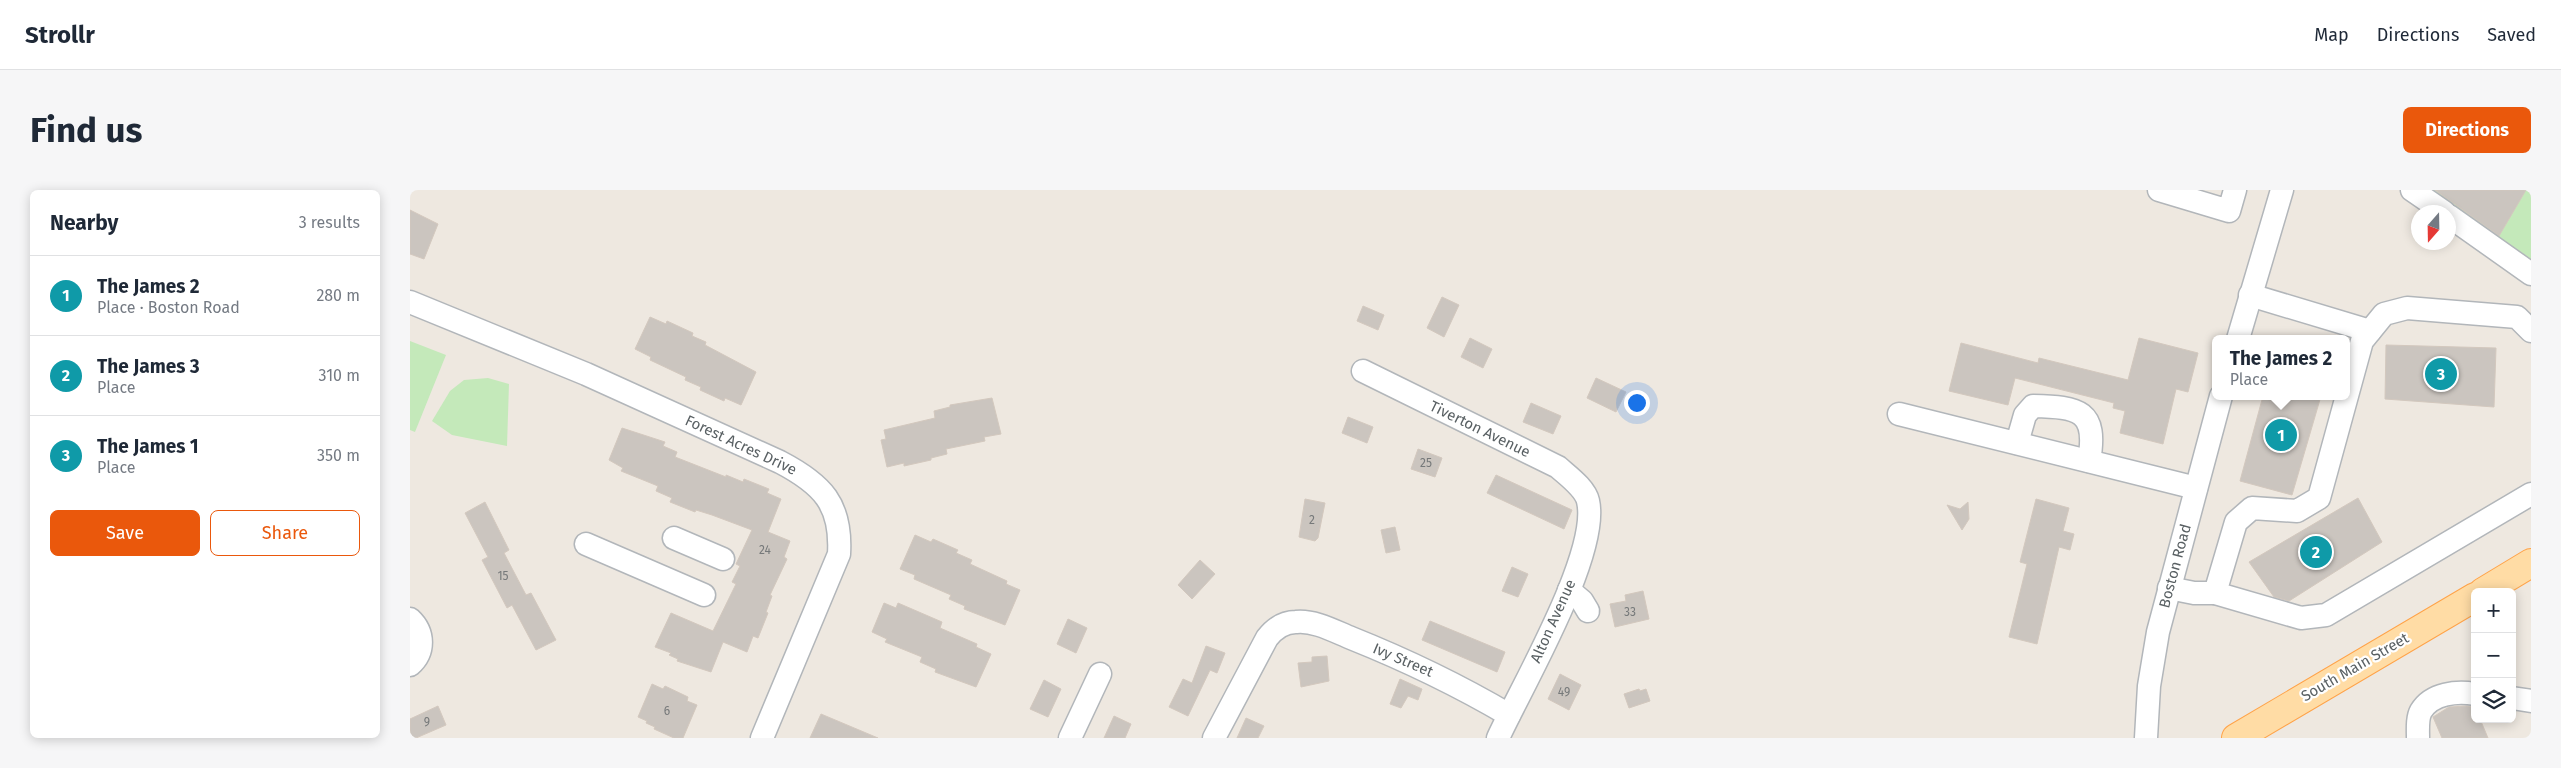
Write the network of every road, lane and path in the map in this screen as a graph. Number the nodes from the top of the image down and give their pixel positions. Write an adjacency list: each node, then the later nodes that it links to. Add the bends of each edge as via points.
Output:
1 (2159, 190): 2 (street, via 2230,210)
2 (2235, 190)
3 (2282, 190): 8 (street)
4 (2412, 190): 5 (street)
5 (2434, 205)
6 (2456, 222): 7 (street)
7 (2531, 274)
8 (2250, 295): 10 (street); 12 (street)
9 (410, 302): 41 (street, Forest Acres Drive, via 586,374 780,462 805,475 826,494 838,523 839,554)
10 (2370, 331): 11 (street, via 2384,314 2408,308 2517,317); 14 (street, via 2362,341)
11 (2531, 331)
12 (2239, 335)
13 (1363, 371): 22 (street, Tiverton Avenue, via 1558,467)
14 (2350, 385)
15 (2220, 400): 20 (street, Boston Road)
16 (2346, 400): 30 (street, via 2319,498 2297,511 2252,508 2236,522)
17 (1899, 414): 18 (street)
18 (2017, 443): 19 (street); 19 (street, via 2025,415 2033,406 2065,406 2086,418 2091,428 2093,438)
19 (2089, 461): 20 (street)
20 (2196, 488): 27 (street, Boston Road)
21 (2531, 494): 30 (street, via 2326,615 2301,618)
22 (1588, 499): 29 (street, Alton Avenue, via 1587,538)
23 (674, 538): 25 (street)
24 (586, 544): 31 (street)
25 (723, 559)
26 (2531, 563): 28 (main road)
27 (2168, 588): 30 (street); 45 (street, Boston Road, via 2149,686)
28 (2490, 588)
29 (1569, 590): 33 (street); 40 (street, Alton Avenue)
30 (2215, 593)
31 (704, 595)
32 (2471, 598): 46 (main road, South Main Street)
33 (1588, 611)
34 (410, 619): 35 (street, via 421,640 419,652)
35 (410, 665)
36 (1100, 674): 42 (street)
37 (2471, 694): 47 (street, via 2442,695 2425,706 2418,722)
38 (2516, 699): 39 (street)
39 (2531, 701)
40 (1509, 715): 43 (street, Ivy Street, via 1450,681 1383,651 1319,626 1290,623 1274,630 1266,638); 44 (street, Alton Avenue)
41 (762, 738)
42 (1070, 738)
43 (1214, 738)
44 (1498, 738)
45 (2146, 738)
46 (2236, 738)
47 (2418, 738)

